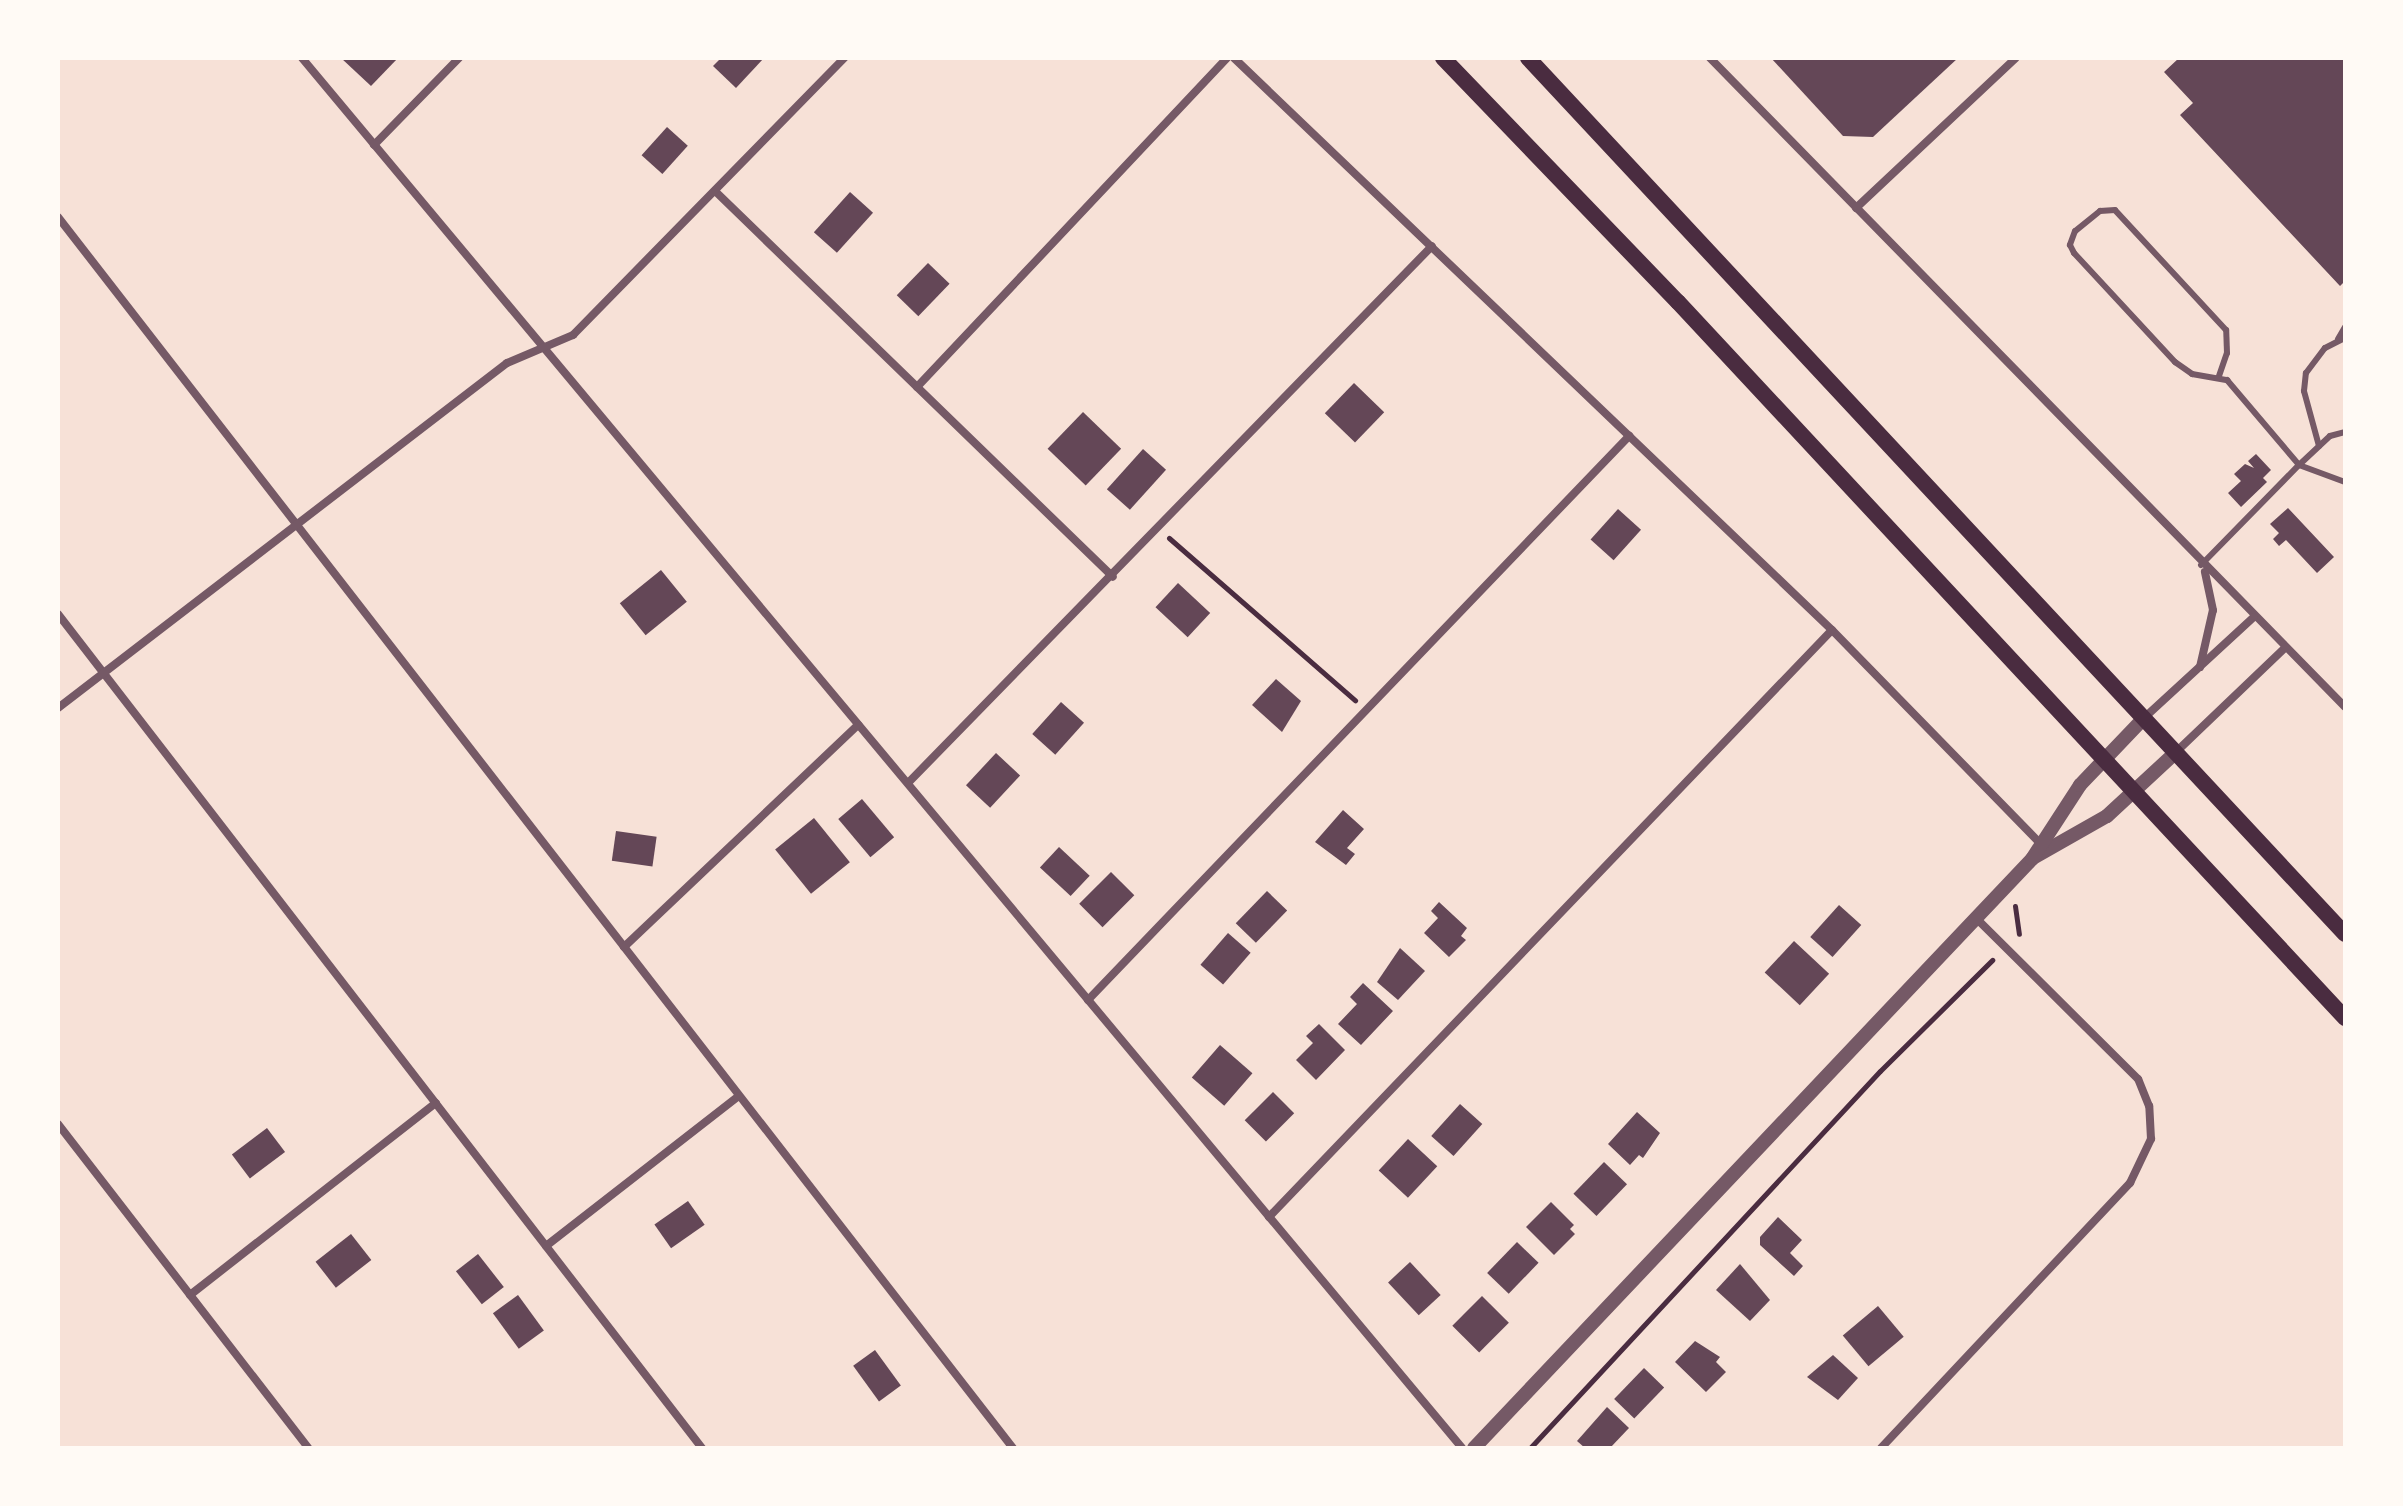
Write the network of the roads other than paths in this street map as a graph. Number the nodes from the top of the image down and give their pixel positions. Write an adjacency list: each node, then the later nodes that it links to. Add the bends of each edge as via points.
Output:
1 (302, 58): 10 (street)
2 (459, 58): 10 (street)
3 (844, 58): 11 (street)
4 (1227, 58): 19 (street)
5 (1234, 58): 14 (street)
6 (1443, 58): 39 (main road)
7 (1528, 58): 36 (main road)
8 (1710, 58): 12 (street)
9 (2016, 58): 12 (street)
10 (374, 145): 17 (street)
11 (715, 191): 17 (street, via 573,335); 19 (street)
12 (1856, 208): 26 (street)
13 (58, 217): 25 (street)
14 (1432, 246): 21 (street); 27 (street)
15 (2345, 327): 16 (lane)
16 (2341, 338): 22 (lane, via 2312,360 2306,373 2304,391)
17 (541, 344): 25 (street, via 507,363); 37 (street)
18 (2219, 376): 18 (lane, via 2227,353 2226,330 2115,210 2100,211 2075,231 2070,245 2074,253 2175,362 2192,374); 23 (lane)
19 (917, 387): 27 (street)
20 (2345, 432): 22 (lane)
21 (1629, 436): 30 (street); 46 (street)
22 (2319, 446): 23 (lane)
23 (2299, 465): 24 (lane); 26 (lane)
24 (2345, 482)
25 (296, 524): 33 (street); 45 (street)
26 (2201, 565): 29 (street); 32 (street, via 2213,610)
27 (1113, 577): 40 (street)
28 (58, 614): 33 (street)
29 (2254, 617): 31 (street); 32 (street)
30 (1832, 630): 42 (street); 51 (street)
31 (2285, 648): 34 (street); 38 (street)
32 (2200, 668): 36 (street)
33 (103, 672): 35 (street); 49 (street)
34 (2345, 707)
35 (58, 708)
36 (2144, 718): 38 (main road); 39 (street)
37 (858, 725): 40 (street); 45 (street)
38 (2176, 752): 41 (street); 44 (main road)
39 (2103, 759): 41 (main road); 42 (street)
40 (908, 783): 46 (street)
41 (2135, 792): 42 (street); 47 (main road)
42 (2045, 847): 43 (street)
43 (1975, 916): 58 (street); 59 (street, via 2132,1072 2149,1106 2151,1139 2139,1172)
44 (2345, 934)
45 (624, 947): 48 (street)
46 (1088, 1000): 51 (street)
47 (2345, 1018)
48 (739, 1096): 52 (street); 56 (street)
49 (436, 1103): 52 (street); 53 (street)
50 (58, 1124): 53 (street)
51 (1269, 1217): 57 (street)
52 (546, 1246): 55 (street)
53 (190, 1295): 54 (street)
54 (308, 1448)
55 (702, 1448)
56 (1013, 1448)
57 (1462, 1448)
58 (1474, 1448)
59 (1881, 1448)

